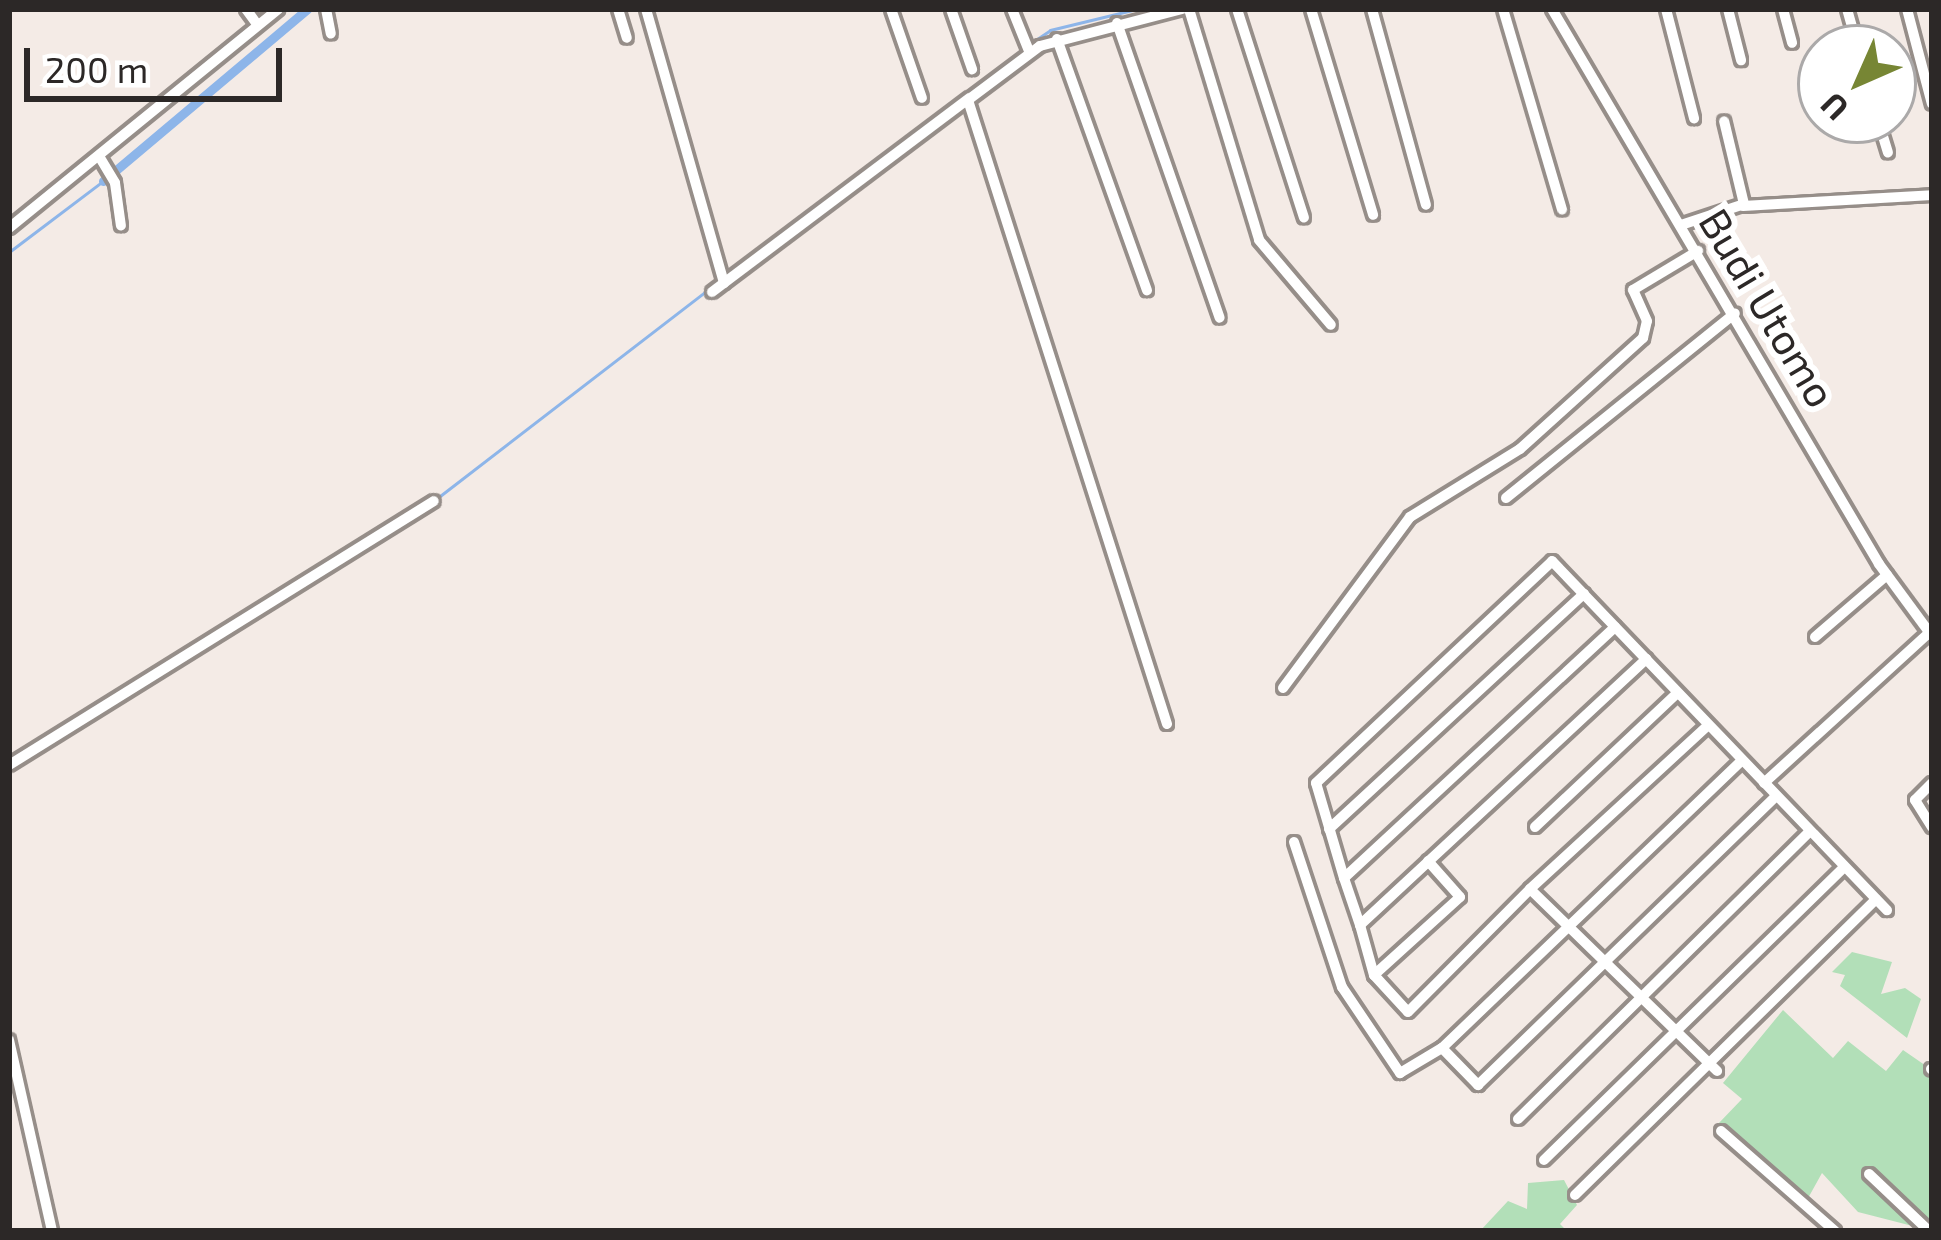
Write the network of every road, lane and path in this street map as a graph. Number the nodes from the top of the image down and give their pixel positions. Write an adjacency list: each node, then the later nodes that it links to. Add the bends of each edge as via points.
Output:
1 (246, 9): 20 (street)
2 (278, 9): 20 (street)
3 (326, 9): 21 (street)
4 (618, 9): 22 (street)
5 (646, 9): 46 (street)
6 (891, 9): 28 (street)
7 (951, 9): 27 (street)
8 (1012, 9): 25 (street)
9 (1186, 9): 19 (street); 51 (street, via 1258,240)
10 (1237, 9): 41 (street)
11 (1311, 9): 40 (street)
12 (1372, 9): 37 (street)
13 (1503, 9): 39 (street)
14 (1552, 9): 42 (street, Budi Utomo)
15 (1666, 9): 31 (street)
16 (1728, 9): 26 (street)
17 (1783, 9): 24 (street)
18 (1907, 9): 30 (street)
19 (1117, 22): 23 (street); 50 (street)
20 (257, 25): 35 (street)
21 (331, 34)
22 (627, 38)
23 (1057, 39): 25 (street); 47 (street)
24 (1792, 44)
25 (1029, 50): 29 (street)
26 (1741, 61)
27 (972, 69)
28 (922, 98)
29 (969, 98): 46 (street); 62 (street)
30 (1932, 104)
31 (1694, 118)
32 (1724, 121): 38 (street)
33 (1885, 144): 34 (street)
34 (1888, 153)
35 (99, 156): 43 (street, via 116,183); 44 (street)
36 (1932, 195): 38 (street)
37 (1426, 205)
38 (1743, 206): 42 (street)
39 (1562, 210)
40 (1373, 214)
41 (1304, 218)
42 (1682, 225): 45 (street, Budi Utomo)
43 (121, 226)
44 (9, 228)
45 (1698, 251): 49 (street, Budi Utomo); 60 (street, via 1633,290 1647,321 1643,338 1520,449 1410,517)
46 (722, 279): 48 (street)
47 (1147, 290)
48 (712, 292)
49 (1735, 313): 52 (street); 54 (street, Budi Utomo)
50 (1220, 318)
51 (1330, 325)
52 (1506, 498)
53 (434, 501): 65 (street)
54 (1887, 574): 57 (street, Budi Utomo); 58 (street)
55 (1584, 594): 56 (street); 71 (street); 71 (street, via 1552,561 1316,783)
56 (1615, 627): 59 (street); 76 (street)
57 (1930, 635): 67 (street)
58 (1815, 637)
59 (1646, 659): 61 (street); 74 (street)
60 (1283, 688)
61 (1677, 693): 63 (street); 69 (street)
62 (1167, 724)
63 (1707, 725): 64 (street); 77 (street)
64 (1741, 760): 67 (street); 81 (street)
65 (9, 765)
66 (1932, 782): 70 (street, via 1915,800)
67 (1764, 784): 68 (street)
68 (1776, 796): 72 (street); 82 (street)
69 (1535, 827)
70 (1932, 827)
71 (1329, 829): 76 (street)
72 (1809, 832): 75 (street); 84 (street)
73 (1294, 842): 87 (street, via 1332,965 1389,1066 1400,1073)
74 (1428, 861): 80 (street); 83 (street, via 1460,897)
75 (1844, 867): 78 (street); 85 (street)
76 (1344, 878): 80 (street)
77 (1530, 889): 81 (street); 83 (street, via 1408,1012)
78 (1876, 899): 79 (street); 88 (street)
79 (1887, 910)
80 (1360, 925): 83 (street)
81 (1567, 925): 82 (street); 87 (street)
82 (1602, 959): 84 (street); 87 (street, via 1478,1085)
83 (1374, 975)
84 (1639, 993): 85 (street); 89 (street)
85 (1672, 1026): 88 (street); 91 (street)
86 (9, 1040): 94 (street)
87 (1442, 1048)
88 (1712, 1066): 93 (street)
89 (1518, 1119)
90 (1721, 1131): 95 (street)
91 (1544, 1160)
92 (1869, 1174): 96 (street)
93 (1575, 1195)
94 (52, 1231)
95 (1835, 1231)
96 (1929, 1231)

